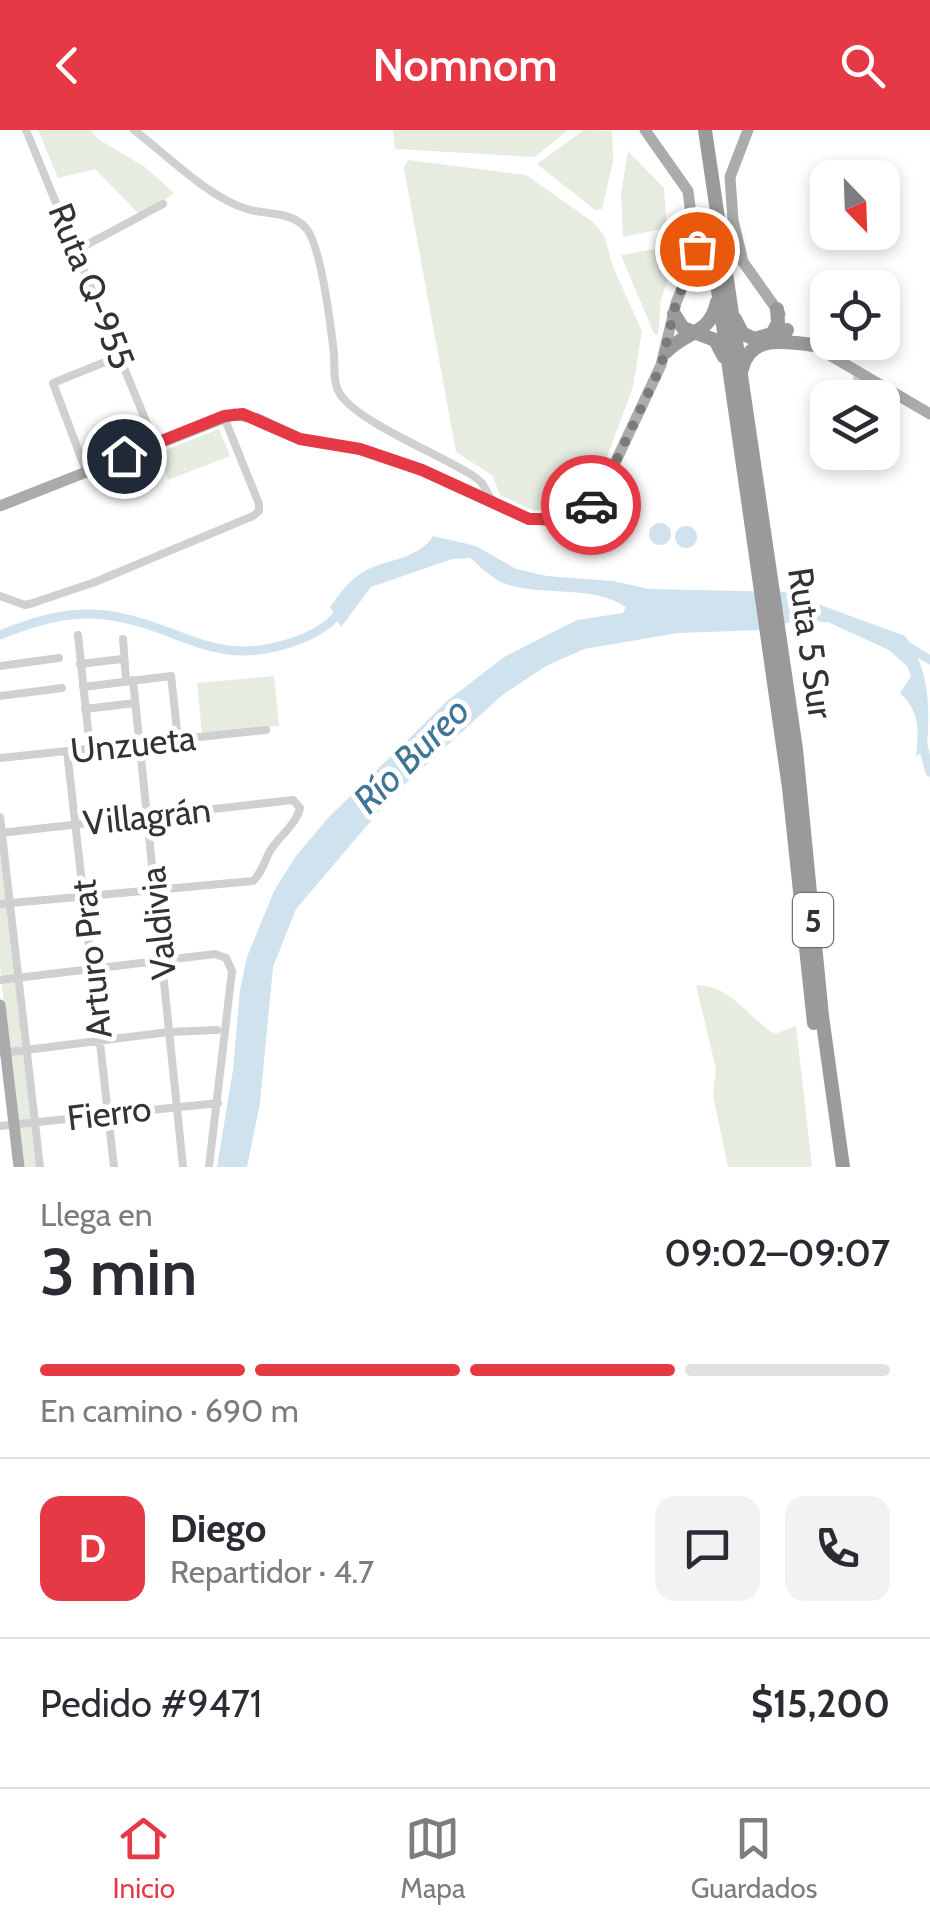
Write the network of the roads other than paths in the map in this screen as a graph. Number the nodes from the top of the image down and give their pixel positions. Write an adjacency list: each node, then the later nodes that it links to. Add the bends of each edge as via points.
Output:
1 (26, 130): 8 (street, Ruta Q-955)
2 (134, 130): 27 (street, via 228,200 305,227 315,245 340,395 482,482)
3 (646, 130): 12 (main road, via 680,177 692,207 696,254)
4 (696, 130): 9 (highway, Ruta 5 Sur / 5)
5 (705, 130): 11 (highway, Ruta 5 Sur / 5)
6 (748, 130): 10 (main road, via 730,177 733,220 743,262)
7 (163, 204): 8 (street)
8 (77, 250): 18 (street, Ruta Q-955)
9 (718, 291): 13 (highway, via 712,320); 21 (highway, Ruta 5 Sur / 5)
10 (777, 309): 14 (highway)
11 (730, 310): 14 (highway, via 747,337); 21 (highway, Ruta 5 Sur / 5)
12 (674, 314): 13 (highway); 15 (main road)
13 (694, 332): 15 (highway); 17 (highway); 21 (highway, via 715,340)
14 (779, 335): 16 (highway); 21 (highway, via 748,351)
15 (671, 337): 17 (main road)
16 (810, 344)
17 (666, 352): 27 (main road, via 588,508 543,521)
18 (120, 356): 25 (street, Ruta Q-955); 26 (street, via 53,383)
19 (840, 360): 20 (main road)
20 (858, 370): 22 (street); 23 (main road)
21 (734, 375): 36 (highway, Ruta 5 Sur / 5)
22 (857, 380)
23 (930, 414)
24 (224, 416): 25 (main road); 27 (main road, via 243,414 300,439 372,452); 29 (street, via 259,504 253,516 32,603)
25 (155, 444): 26 (main road)
26 (86, 471): 28 (main road)
27 (492, 501)
28 (0, 506)
29 (0, 596)
30 (78, 635): 34 (street)
31 (123, 639): 33 (street, Valdivia)
32 (59, 658): 35 (street)
33 (122, 659): 34 (street); 37 (street, Valdivia)
34 (80, 664): 38 (street)
35 (0, 666)
36 (779, 676): 76 (highway, Ruta 5 Sur / 5); 77 (highway, Ruta 5 Sur / 5, via 803,806)
37 (129, 680): 38 (street); 41 (street, Valdivia); 44 (street, via 172,676)
38 (82, 686): 42 (street)
39 (62, 688): 40 (street)
40 (0, 696)
41 (135, 703): 42 (street); 45 (street, Valdivia)
42 (85, 709): 46 (street)
43 (266, 730): 44 (street, Unzueta)
44 (178, 740): 45 (street, Unzueta)
45 (139, 744): 46 (street, Unzueta); 49 (street, Valdivia)
46 (90, 749): 47 (street, Unzueta)
47 (68, 751): 48 (street, Unzueta); 51 (street, Arturo Prat)
48 (0, 758)
49 (147, 816): 51 (street, Villagrán); 53 (street, Valdivia); 53 (street, Villagrán, via 294,800 299,806 257,878)
50 (0, 817): 52 (street)
51 (76, 824): 52 (street, Villagrán); 54 (street, Arturo Prat)
52 (1, 833): 55 (street)
53 (154, 889): 54 (street); 56 (street, Valdivia)
54 (84, 896): 55 (street); 57 (street, Arturo Prat)
55 (5, 904): 58 (street)
56 (162, 961): 57 (street); 62 (street, Valdivia); 66 (street, via 215,954 232,968)
57 (92, 969): 58 (street); 63 (street, Arturo Prat)
58 (18, 978): 59 (street); 64 (street)
59 (0, 980)
60 (0, 1004): 65 (main road)
61 (216, 1030): 62 (street)
62 (169, 1032): 63 (street); 67 (street, Valdivia)
63 (100, 1041): 64 (street); 68 (street, Arturo Prat)
64 (26, 1050): 65 (street); 69 (street)
65 (1, 1052): 70 (main road)
66 (218, 1103): 67 (street, Fierro); 75 (street)
67 (177, 1105): 68 (street, Fierro); 74 (street, Valdivia)
68 (108, 1113): 69 (street, Fierro); 73 (street, Arturo Prat)
69 (35, 1122): 70 (street, Fierro); 72 (street)
70 (7, 1125): 71 (main road)
71 (16, 1167)
72 (40, 1167)
73 (114, 1167)
74 (183, 1167)
75 (209, 1167)
76 (833, 1167)
77 (843, 1167)

